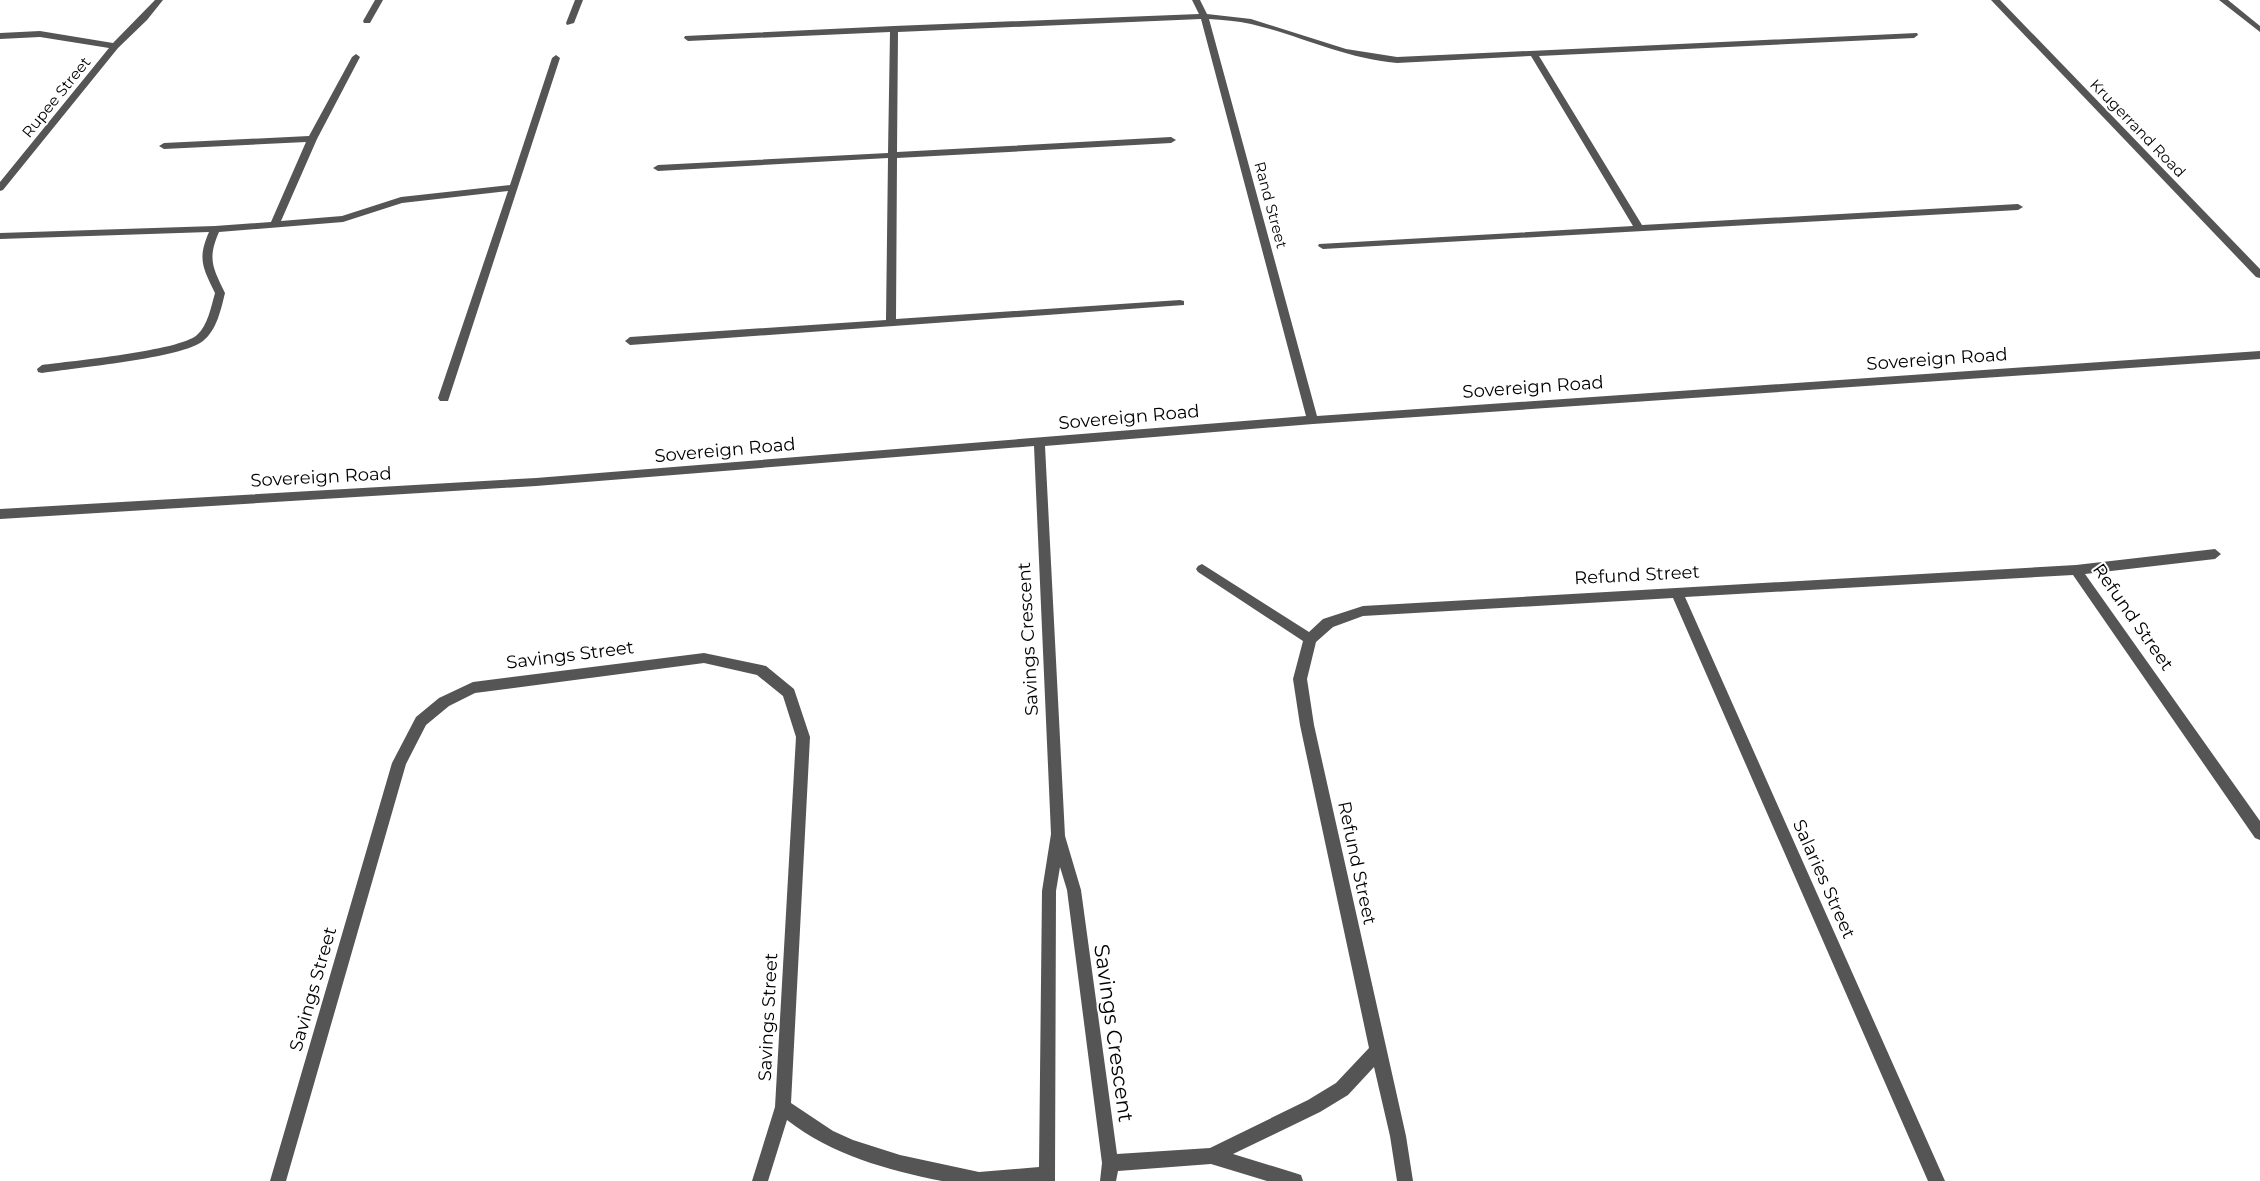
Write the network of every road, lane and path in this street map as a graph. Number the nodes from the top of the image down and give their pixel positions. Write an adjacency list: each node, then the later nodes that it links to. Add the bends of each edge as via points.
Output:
1 (159, 0): 15 (street, Rupee Street)
2 (379, 0): 8 (street)
3 (579, 0): 9 (street)
4 (1196, 0): 7 (street, Rand Street)
5 (1995, 0): 32 (street, Krugerrand Road)
6 (2223, 0): 11 (street)
7 (1204, 16): 10 (street); 16 (street, via 1256,22 1372,59); 39 (street, Rand Street)
8 (368, 21)
9 (570, 23)
10 (894, 28): 14 (street); 22 (street)
11 (2260, 30)
12 (1914, 35): 16 (street)
13 (0, 36): 15 (street, via 40,34)
14 (688, 38)
15 (115, 46): 25 (street, Rupee Street)
16 (1533, 53): 29 (street)
17 (356, 56): 19 (street)
18 (556, 58): 24 (street)
19 (312, 139): 21 (street); 27 (street)
20 (1171, 140): 22 (street)
21 (164, 146)
22 (893, 156): 23 (street); 34 (street)
23 (658, 168)
24 (513, 187): 27 (street, via 401,200 343,219); 38 (street)
25 (0, 188)
26 (2018, 208): 29 (street)
27 (274, 225): 28 (street)
28 (215, 228): 30 (street); 37 (street, via 206,250 205,263 220,293 204,334 195,342 175,349)
29 (1639, 228): 31 (street)
30 (0, 236)
31 (1323, 246)
32 (2260, 275)
33 (1180, 303): 34 (street)
34 (891, 323): 35 (street)
35 (630, 341)
36 (2260, 355): 39 (street, Sovereign Road)
37 (42, 369)
38 (444, 398)
39 (1313, 420): 40 (street, Sovereign Road)
40 (1039, 442): 41 (street, Sovereign Road, via 536,482); 48 (street, Savings Crescent)
41 (0, 514)
42 (2215, 554): 44 (street)
43 (1202, 569): 46 (street)
44 (2076, 570): 45 (street, Refund Street); 47 (street, Refund Street)
45 (1677, 592): 46 (street, Refund Street, via 1363,612 1328,623); 60 (street, Salaries Street)
46 (1310, 639): 49 (street, Refund Street, via 1300,679 1306,725)
47 (2260, 832)
48 (1058, 834): 52 (street, Savings Crescent, via 1074,890); 53 (street, Savings Crescent, via 1049,891)
49 (1378, 1052): 51 (street, via 1342,1089); 59 (street, Refund Street)
50 (783, 1107): 54 (street, via 815,1132 855,1150 886,1161); 55 (street, Savings Street, via 803,736 789,693 761,670 704,658 532,679 473,688 444,702 421,721 399,763); 56 (street, Savings Street)
51 (1211, 1156): 52 (street); 58 (street)
52 (1110, 1163): 57 (street, Savings Crescent)
53 (1046, 1178): 54 (street)
54 (976, 1180)
55 (278, 1181)
56 (760, 1181)
57 (1108, 1181)
58 (1295, 1181)
59 (1405, 1181)
60 (1937, 1181)

